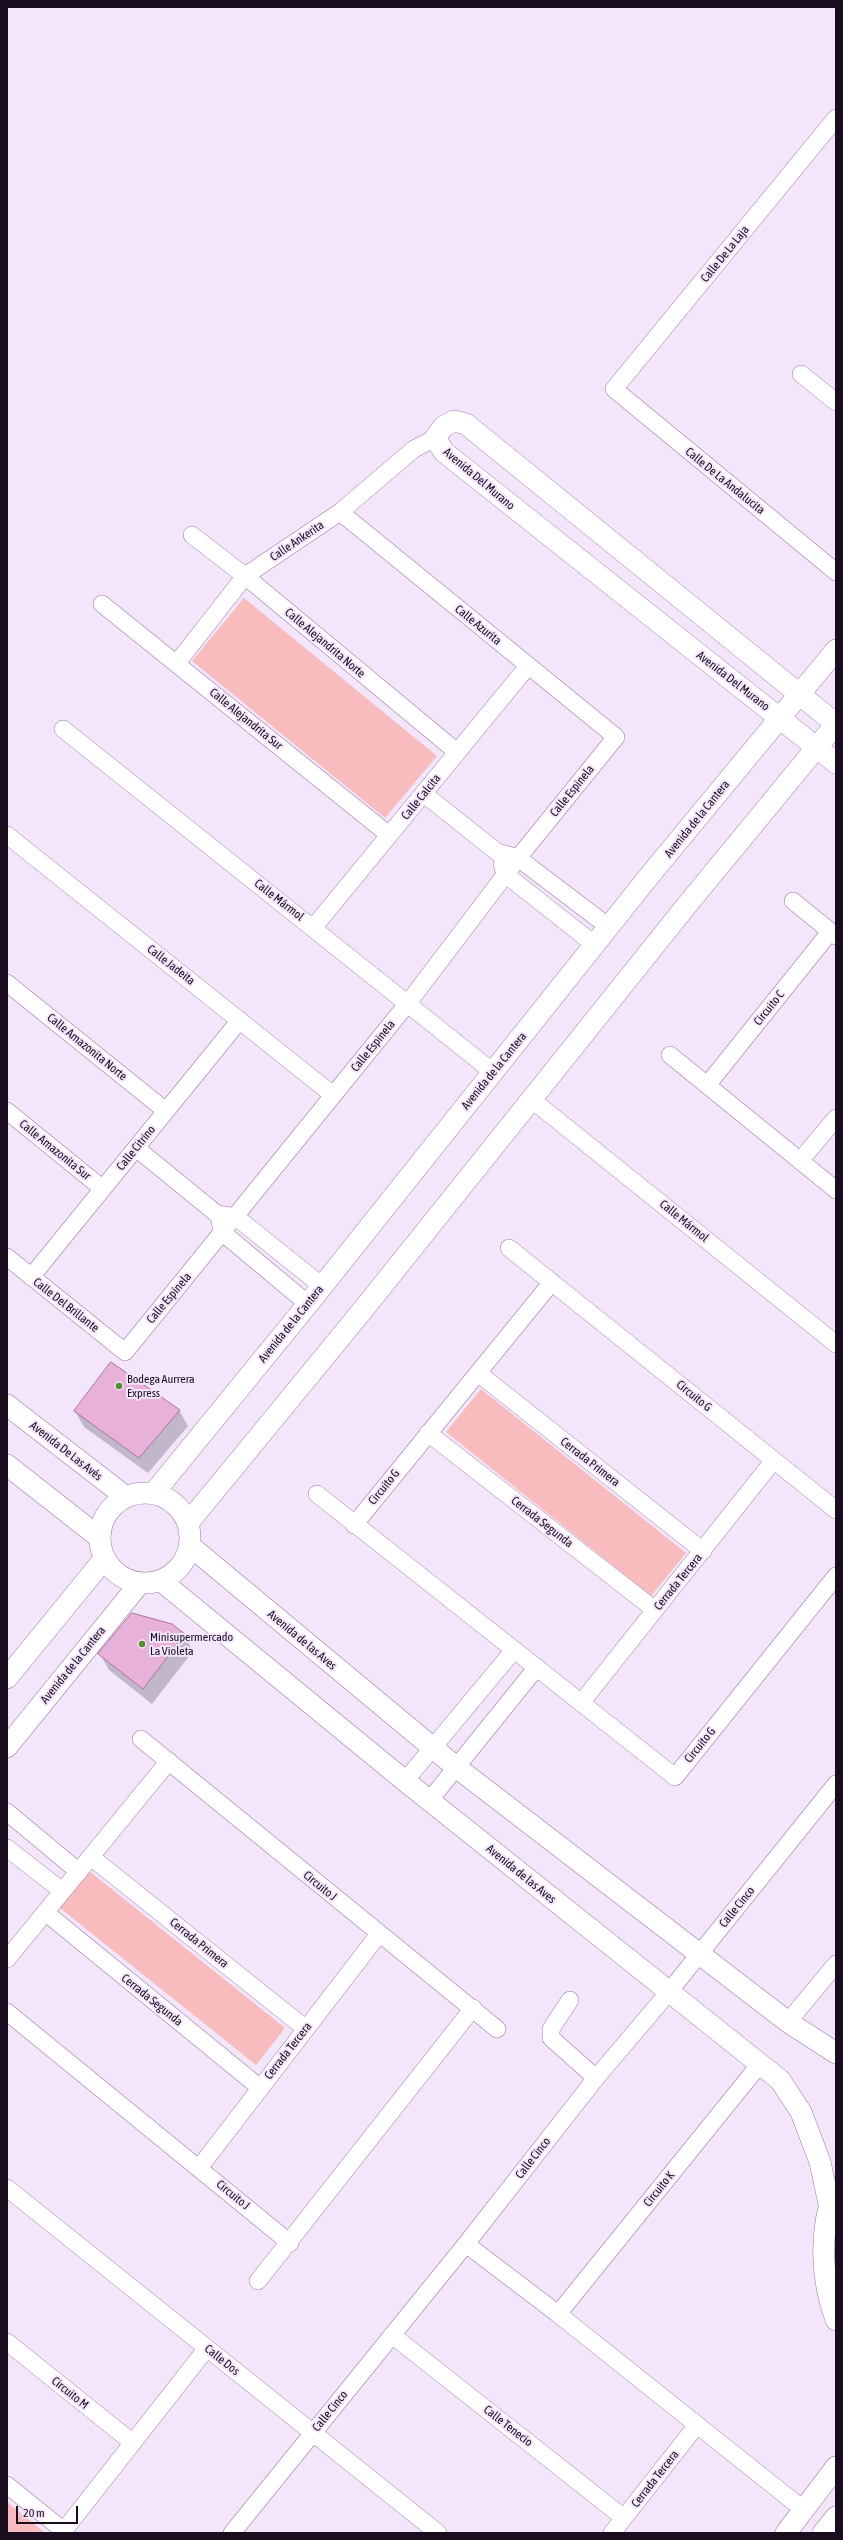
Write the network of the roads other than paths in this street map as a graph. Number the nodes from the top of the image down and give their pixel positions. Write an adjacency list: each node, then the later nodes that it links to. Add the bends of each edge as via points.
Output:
1 (836, 118): 3 (street, Calle De La Laja)
2 (801, 374): 4 (street)
3 (614, 389): 8 (street, Calle De La Andalucita)
4 (836, 402)
5 (434, 438): 6 (street, Calle Ankerita, via 414,450); 14 (street, Avenida Del Murano, via 444,426 454,421 466,424); 15 (street, Avenida Del Murano, via 444,452)
6 (340, 512): 9 (street, Calle Ankerita); 13 (street, Calle Azurita)
7 (192, 535): 9 (street, Calle Alejandrita Norte)
8 (836, 572)
9 (245, 576): 12 (street, Calle Ankerita); 20 (street, Calle Alejandrita Norte)
10 (102, 604): 12 (street, Calle Alejandrita Sur)
11 (836, 650): 14 (street, Avenida de la Cantera)
12 (177, 663): 24 (street, Calle Alejandrita Sur)
13 (528, 666): 18 (street, Calle Azurita); 20 (street, Calle Calcita)
14 (800, 694): 15 (street, Avenida de la Cantera); 16 (street, Avenida Del Murano)
15 (780, 718): 19 (street, Avenida Del Murano); 29 (street, Avenida de la Cantera)
16 (836, 724): 19 (street)
17 (63, 729): 30 (street, Calle Mármol)
18 (616, 737): 26 (street, Calle Espinela)
19 (816, 748): 21 (street, Avenida Del Murano); 40 (street)
20 (456, 752): 22 (street, Calle Calcita)
21 (836, 763)
22 (424, 794): 24 (street, Calle Calcita); 25 (street)
23 (7, 835): 35 (street, Calle Jadeita)
24 (389, 835): 30 (street, Calle Calcita)
25 (498, 852): 26 (street); 27 (street)
26 (518, 858): 27 (street, Calle Espinela); 29 (street)
27 (505, 874): 32 (street); 34 (street, Calle Espinela)
28 (793, 901): 31 (street, Circuito C)
29 (609, 927): 32 (street, Avenida de la Cantera)
30 (314, 928): 34 (street, Calle Mármol)
31 (833, 934): 38 (street, Circuito C)
32 (595, 945): 37 (street, Avenida de la Cantera)
33 (7, 983): 42 (street, Calle Amazonita Norte)
34 (408, 1003): 37 (street, Calle Mármol); 39 (street, Calle Espinela)
35 (240, 1020): 39 (street, Calle Jadeita); 42 (street, Calle Citrino)
36 (670, 1055): 38 (street)
37 (493, 1072): 55 (street, Avenida de la Cantera)
38 (708, 1084): 45 (street)
39 (333, 1095): 49 (street, Calle Espinela)
40 (531, 1099): 57 (street, Calle Mármol); 68 (street)
41 (7, 1111): 46 (street, Calle Amazonita Sur)
42 (166, 1111): 44 (street, Calle Citrino)
43 (836, 1118): 45 (street)
44 (136, 1148): 46 (street, Calle Citrino); 48 (street)
45 (800, 1161): 47 (street)
46 (103, 1189): 53 (street, Calle Citrino)
47 (836, 1190)
48 (217, 1214): 49 (street); 50 (street)
49 (236, 1217): 50 (street, Calle Espinela); 55 (street)
50 (223, 1233): 56 (street); 58 (street, Calle Espinela)
51 (509, 1248): 54 (street, Circuito G)
52 (7, 1257): 53 (street, Calle Del Brillante)
53 (31, 1277): 58 (street, Calle Del Brillante)
54 (552, 1282): 59 (street, Circuito G); 62 (street, Circuito G)
55 (322, 1286): 56 (street, Avenida de la Cantera)
56 (308, 1304): 64 (street, Avenida de la Cantera)
57 (836, 1344)
58 (125, 1352)
59 (478, 1373): 61 (street, Circuito G); 72 (street, Cerrada Primera)
60 (7, 1405): 66 (street, Avenida De Las Avés)
61 (428, 1433): 69 (street, Circuito G); 77 (street, Cerrada Segunda)
62 (774, 1460): 67 (street, Circuito G); 72 (street, Cerrada Tercera)
63 (7, 1465): 70 (street)
64 (153, 1494): 66 (street, via 139,1493); 68 (street, via 167,1499 179,1509)
65 (317, 1494): 69 (street, Circuito G)
66 (126, 1497): 70 (street, via 107,1514)
67 (836, 1510)
68 (188, 1524): 71 (street)
69 (354, 1525): 78 (street, Circuito G)
70 (100, 1538): 73 (street)
71 (189, 1545): 75 (street, via 184,1560 174,1572); 84 (street, Avenida de las Aves)
72 (703, 1552): 77 (street, Cerrada Tercera)
73 (105, 1558): 76 (street, via 114,1570); 80 (street)
74 (836, 1576): 81 (street, Circuito G, via 675,1777)
75 (160, 1580): 76 (street); 87 (street, Avenida de las Aves)
76 (140, 1583): 83 (street, Avenida de la Cantera)
77 (655, 1610): 81 (street, Cerrada Tercera)
78 (514, 1650): 79 (street, Circuito G); 84 (street)
79 (538, 1668): 81 (street, Circuito G); 86 (street)
80 (7, 1678)
81 (581, 1703)
82 (141, 1739): 85 (street, Circuito J)
83 (7, 1747)
84 (432, 1748): 86 (street, Avenida de las Aves); 87 (street)
85 (169, 1761): 92 (street); 96 (street, Circuito J)
86 (456, 1767): 89 (street); 97 (street, Avenida de las Aves)
87 (405, 1781): 89 (street, Avenida de las Aves)
88 (836, 1784): 97 (street, Calle Cinco)
89 (429, 1801): 100 (street, Avenida de las Aves)
90 (7, 1812): 93 (street)
91 (7, 1848): 94 (street)
92 (91, 1857): 93 (street); 105 (street, Cerrada Primera)
93 (79, 1872): 94 (street)
94 (62, 1892): 95 (street)
95 (45, 1912): 98 (street); 110 (street, Cerrada Segunda)
96 (379, 1934): 102 (street, Circuito J); 105 (street, Cerrada Tercera)
97 (699, 1954): 100 (street, Calle Cinco); 104 (street, Avenida de las Aves)
98 (7, 1959)
99 (836, 1964): 104 (street)
100 (668, 1993): 108 (street, Avenida de las Aves); 109 (street, Calle Cinco)
101 (570, 2000): 109 (street, via 551,2029 551,2038)
102 (473, 2008): 106 (street, Circuito J); 114 (street)
103 (7, 2012): 111 (street, Circuito J)
104 (788, 2022): 107 (street, Avenida de las Aves)
105 (306, 2029): 110 (street, Cerrada Tercera)
106 (497, 2029)
107 (836, 2053)
108 (760, 2064): 113 (street, Avenida de las Aves, via 780,2080 801,2112); 117 (street, Circuito K)
109 (596, 2078): 115 (street, Calle Cinco)
110 (259, 2087): 111 (street, Cerrada Tercera)
111 (199, 2168): 114 (street, Circuito J)
112 (7, 2188): 121 (street, Calle Dos)
113 (833, 2196): 118 (street, Avenida de las Aves, via 823,2252 829,2301)
114 (290, 2243): 116 (street)
115 (466, 2244): 117 (street); 119 (street, Calle Cinco)
116 (258, 2281)
117 (558, 2314): 122 (street)
118 (836, 2320)
119 (392, 2335): 123 (street, Calle Cinco); 128 (street, Calle Tenecio)
120 (7, 2342): 124 (street, Circuito M)
121 (207, 2348): 123 (street, Calle Dos); 124 (street)
122 (697, 2425): 127 (street); 128 (street, Cerrada Tercera)
123 (312, 2432): 130 (street, Calle Cinco); 131 (street, Calle Dos)
124 (133, 2443): 129 (street)
125 (836, 2467): 127 (street)
126 (7, 2485): 129 (street)
127 (804, 2510): 133 (street)
128 (624, 2518): 132 (street, Cerrada Tercera)
129 (63, 2532)
130 (232, 2533)
131 (438, 2533)
132 (612, 2533)
133 (786, 2533)

